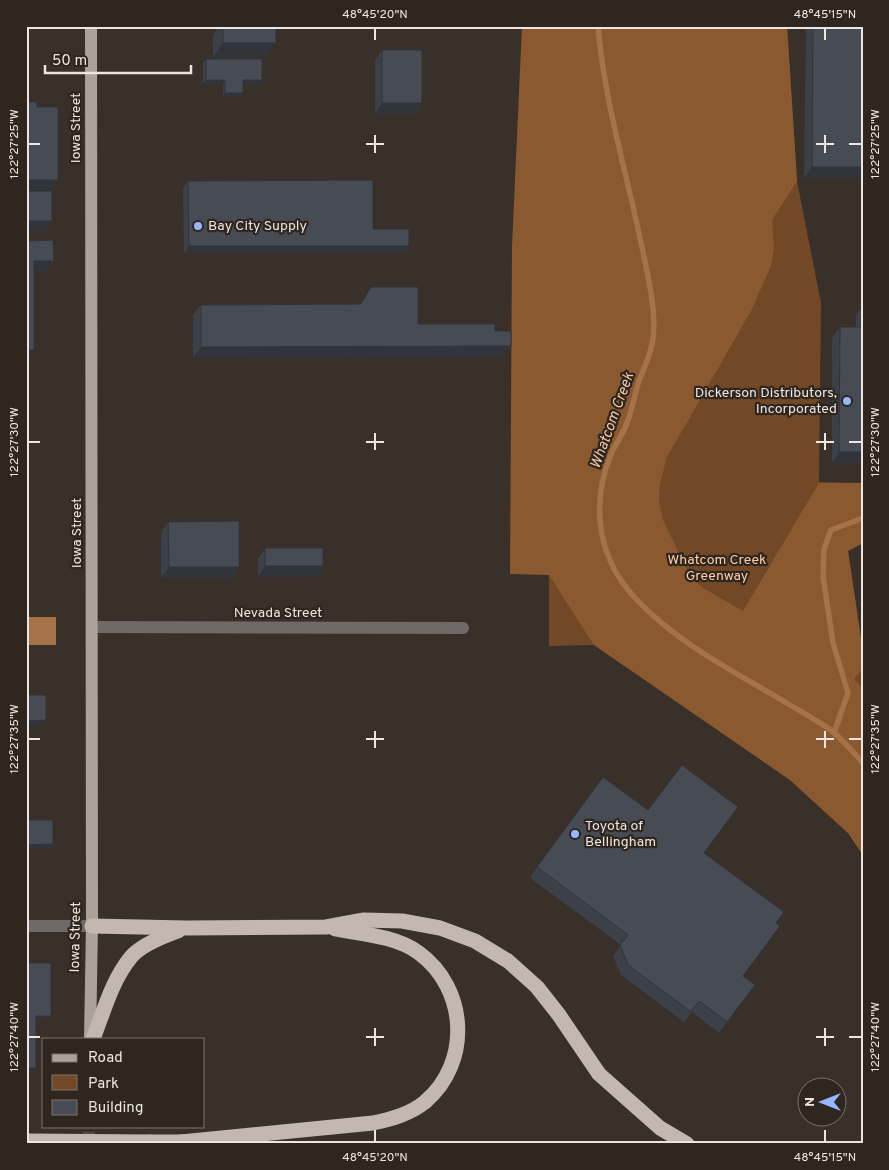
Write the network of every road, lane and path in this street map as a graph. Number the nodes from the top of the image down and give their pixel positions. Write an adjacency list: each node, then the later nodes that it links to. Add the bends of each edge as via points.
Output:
1 (91, 26): 2 (main road, Iowa Street)
2 (92, 627): 3 (street, Nevada Street); 5 (main road, Iowa Street)
3 (463, 628)
4 (26, 926): 5 (street)
5 (92, 926): 7 (highway); 8 (main road, Iowa Street)
6 (326, 927): 7 (highway); 11 (highway, via 392,940 418,952 439,972 453,997 458,1025 456,1054 444,1080 426,1102 401,1116 373,1123); 13 (highway, via 364,920 402,921 440,928 475,941 508,961 537,987 599,1074 660,1128)
7 (187, 928): 9 (highway, via 161,937 132,955 116,980)
8 (92, 1038)
9 (92, 1038)
10 (28, 1141): 11 (highway, bridge)
11 (181, 1142): 12 (highway)
12 (255, 1144)
13 (687, 1144)

